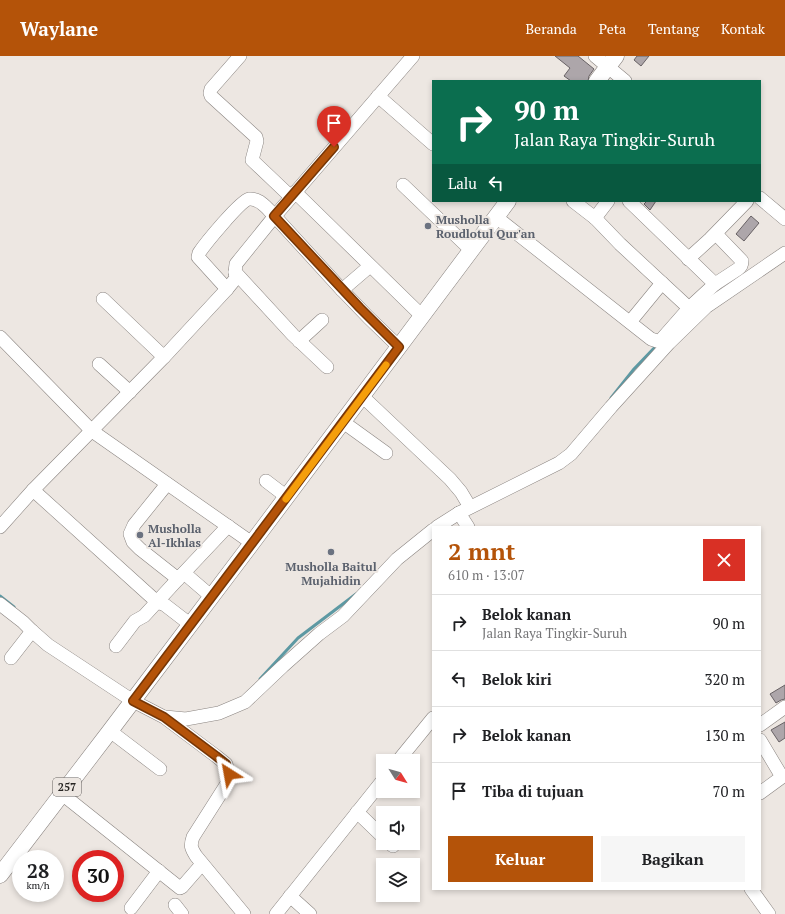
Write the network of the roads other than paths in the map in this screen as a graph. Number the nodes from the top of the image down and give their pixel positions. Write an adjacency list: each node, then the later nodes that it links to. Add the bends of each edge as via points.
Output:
1 (240, 56): 10 (street, via 210,93 256,137 252,160)
2 (413, 56): 7 (street)
3 (595, 56): 4 (street)
4 (612, 62): 5 (main road); 6 (street)
5 (598, 80)
6 (624, 80)
7 (378, 96): 8 (street); 10 (street)
8 (432, 143)
9 (403, 186): 21 (street)
10 (293, 195): 17 (street); 24 (street)
11 (761, 199): 19 (street)
12 (574, 202): 18 (street)
13 (607, 202): 18 (street)
14 (630, 202): 23 (street)
15 (746, 202): 20 (street)
16 (502, 206): 21 (main road, 257); 35 (street)
17 (274, 216): 25 (street, via 236,264); 28 (street, via 258,201 248,199 201,249 198,257); 29 (street)
18 (595, 218): 26 (street)
19 (785, 219)
20 (716, 234): 23 (street); 27 (street, via 742,262 738,269)
21 (471, 250): 33 (main road, 257)
22 (785, 253): 31 (street)
23 (688, 259): 27 (street)
24 (370, 266): 29 (street); 33 (street)
25 (235, 272): 28 (street, via 236,278); 37 (street)
26 (662, 283): 32 (street); 35 (street)
27 (715, 284): 31 (street)
28 (227, 289): 39 (street)
29 (342, 290): 38 (street)
30 (103, 299): 39 (street)
31 (703, 303): 32 (street); 51 (street, via 571,454 559,463)
32 (689, 308): 35 (street, via 660,341 651,339)
33 (422, 316): 38 (main road, 257)
34 (322, 320): 37 (street)
35 (630, 322)
36 (0, 337): 45 (street)
37 (299, 340): 41 (street)
38 (399, 347): 43 (main road, 257)
39 (164, 357): 42 (street)
40 (99, 364): 42 (street)
41 (327, 367)
42 (130, 392): 45 (street)
43 (362, 396): 44 (main road, 257); 51 (street, via 450,479 461,492)
44 (343, 422): 46 (street); 50 (main road, 257)
45 (92, 431): 48 (street); 49 (street)
46 (386, 453)
47 (266, 481): 50 (street)
48 (167, 484): 52 (street); 58 (street, via 134,525 130,534 140,549)
49 (33, 490): 55 (street); 60 (street)
50 (287, 498): 57 (main road, 257)
51 (466, 506): 53 (street); 54 (street)
52 (228, 526): 57 (street); 58 (street)
53 (438, 526)
54 (468, 526)
55 (0, 528)
56 (432, 531): 68 (street, via 397,559 343,616 318,634 245,702 219,713 186,720)
57 (252, 543): 59 (main road, 257)
58 (181, 576): 59 (street); 60 (street)
59 (212, 597): 62 (main road, 257)
60 (157, 602): 62 (street, via 165,605); 64 (street, via 144,616 134,621)
61 (0, 604): 63 (street)
62 (190, 625): 66 (main road, 257)
63 (32, 631): 65 (street); 66 (street, via 48,645)
64 (116, 646)
65 (11, 658)
66 (135, 698): 68 (street); 71 (main road, 257)
67 (785, 706): 70 (street)
68 (164, 717): 81 (street, via 226,764 229,774 228,782 191,842 191,848)
69 (432, 719): 73 (street)
70 (761, 724)
71 (110, 731): 74 (street); 78 (main road, 257)
72 (761, 742): 75 (street)
73 (404, 754)
74 (160, 769)
75 (784, 778): 77 (street)
76 (376, 789): 79 (street)
77 (761, 793)
78 (62, 794): 82 (street); 83 (main road, 257)
79 (357, 812): 80 (street); 85 (street)
80 (376, 830)
81 (202, 864): 82 (street, via 181,888); 87 (street)
82 (159, 871): 86 (street)
83 (0, 875)
84 (752, 890): 90 (street)
85 (290, 896): 88 (street); 89 (street)
86 (131, 908)
87 (244, 914)
88 (276, 914)
89 (310, 914)
90 (769, 914)

